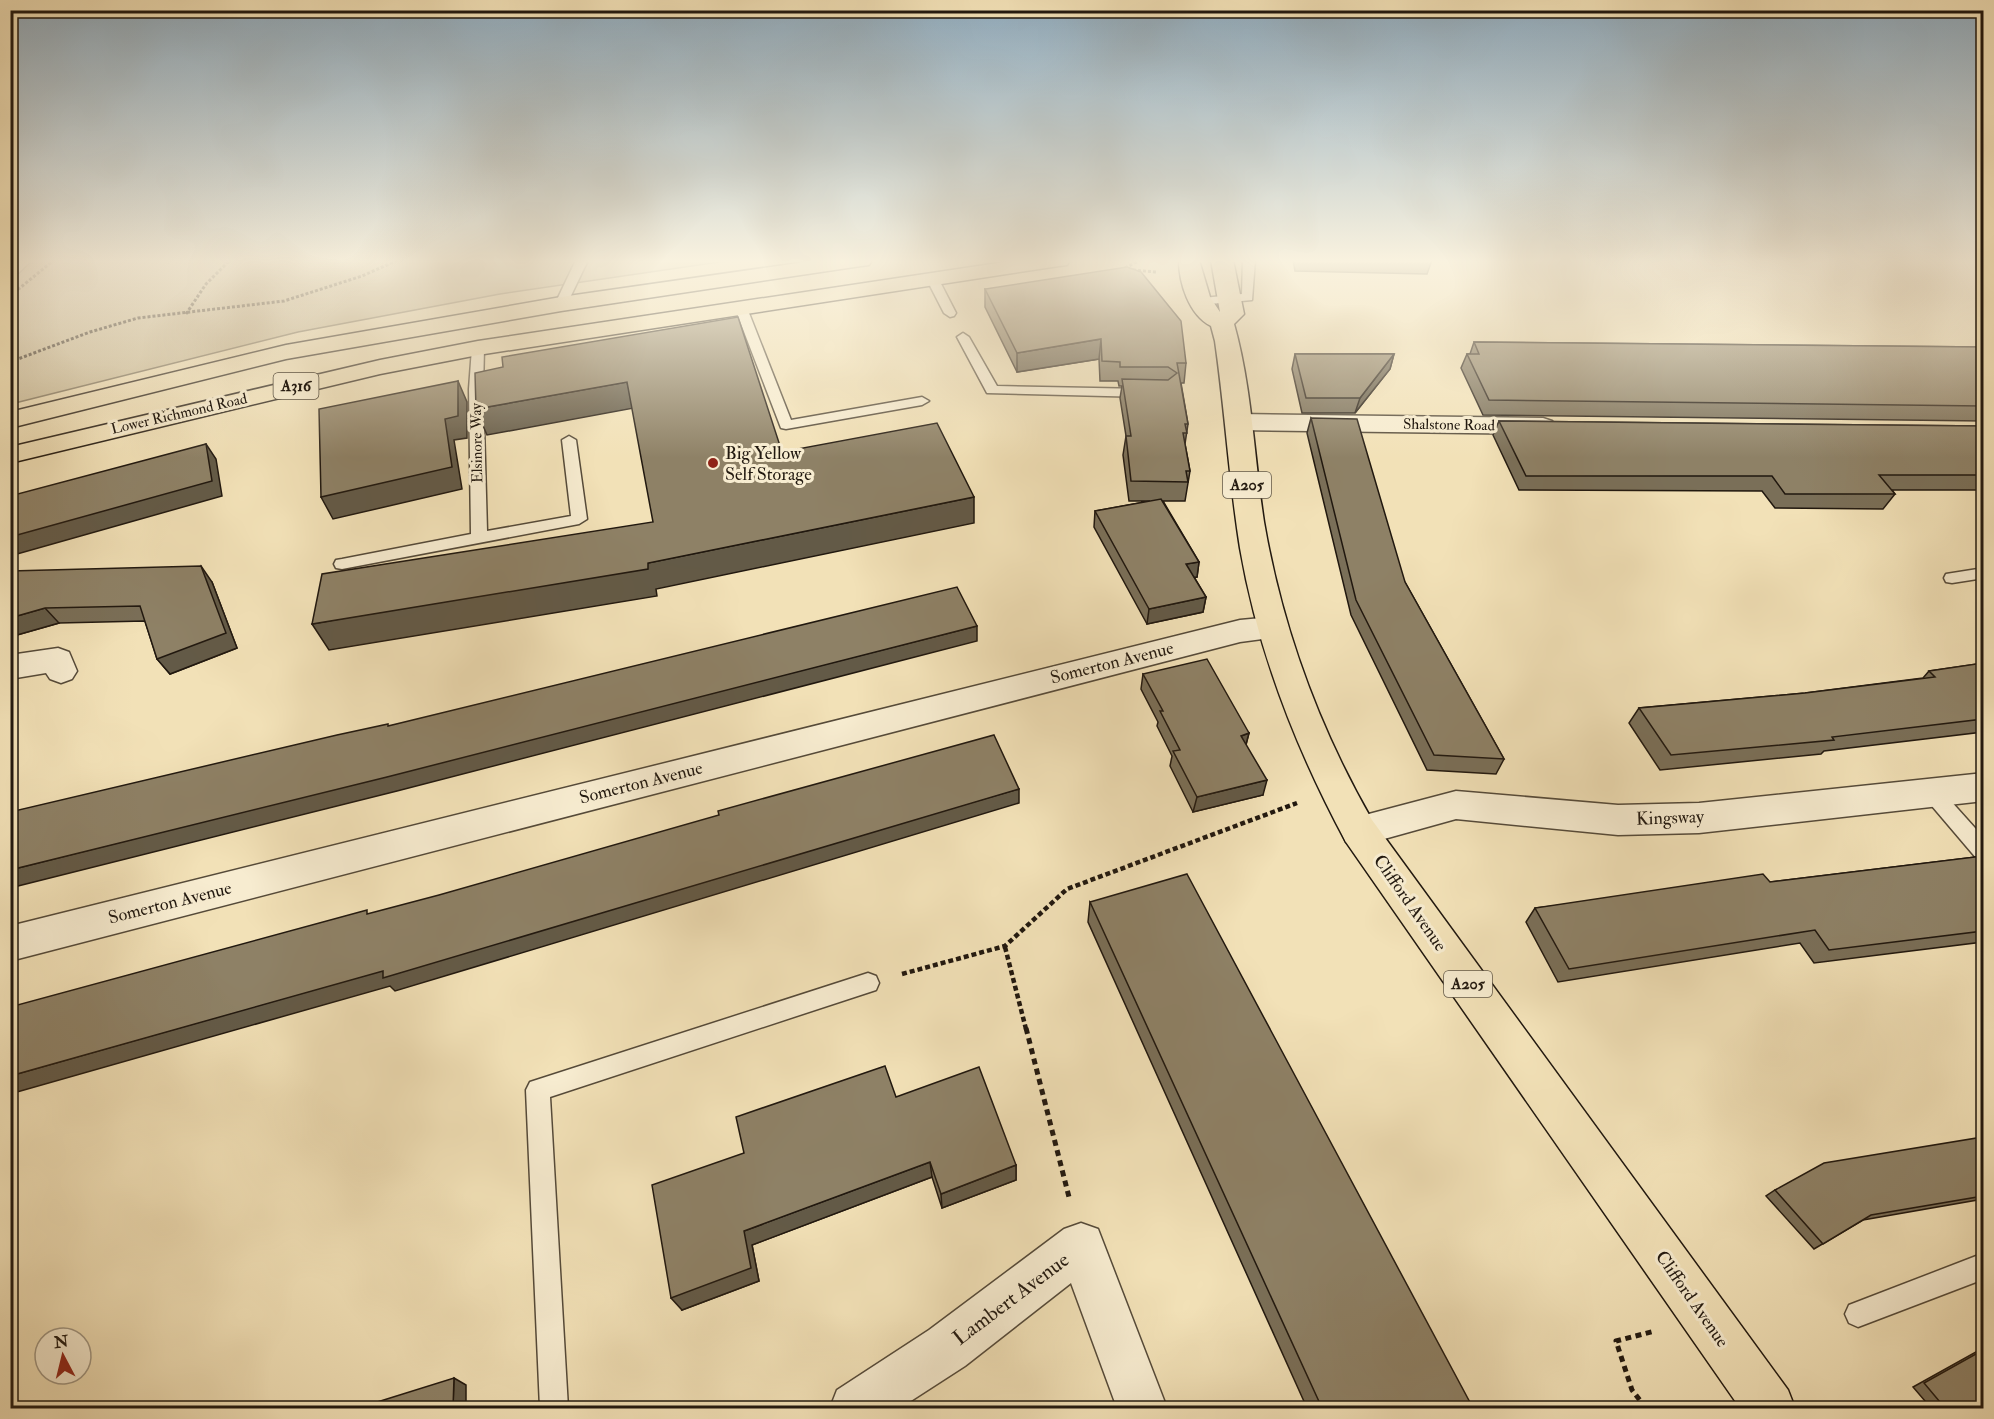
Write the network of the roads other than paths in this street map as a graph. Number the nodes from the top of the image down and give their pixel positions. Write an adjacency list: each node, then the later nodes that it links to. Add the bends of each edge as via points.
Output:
1 (434, 326): 11 (highway, Lower Richmond Road / A316, via 286,352)
2 (565, 326): 6 (highway)
3 (623, 326): 6 (highway, Lower Richmond Road / A316)
4 (748, 326): 10 (lane, via 786,426)
5 (1223, 326): 12 (highway, Clifford Avenue / A205)
6 (566, 335): 8 (highway, Lower Richmond Road / A316)
7 (963, 337): 9 (lane, via 992,390)
8 (478, 348): 15 (highway, Lower Richmond Road / A316); 16 (lane, Elsinore Way)
9 (1165, 393)
10 (922, 401)
11 (10, 420)
12 (1239, 422): 13 (street, Shalstone Road); 20 (highway, Clifford Avenue / A205, via 1255,550)
13 (1566, 426)
14 (569, 440): 16 (lane, via 579,519)
15 (10, 454)
16 (479, 537): 17 (lane)
17 (342, 564)
18 (1983, 573): 19 (lane)
19 (1952, 578)
20 (1273, 628): 25 (highway, Clifford Avenue / A205, via 1310,733 1334,789); 27 (street, Somerton Avenue, via 1229,634)
21 (10, 667): 22 (street, via 58,660)
22 (61, 671)
23 (1983, 787): 24 (street, Kingsway)
24 (1933, 794): 25 (street, Kingsway, via 1676,818 1618,819 1456,805); 26 (lane)
25 (1359, 831): 34 (highway, Clifford Avenue / A205)
26 (1983, 853)
27 (10, 944)
28 (868, 982): 31 (lane, via 538,1090)
29 (1983, 1266): 30 (lane)
30 (1858, 1314)
31 (554, 1408)
32 (855, 1408): 33 (street, Lambert Avenue, via 947,1348 1081,1246)
33 (1142, 1408)
34 (1770, 1408)

